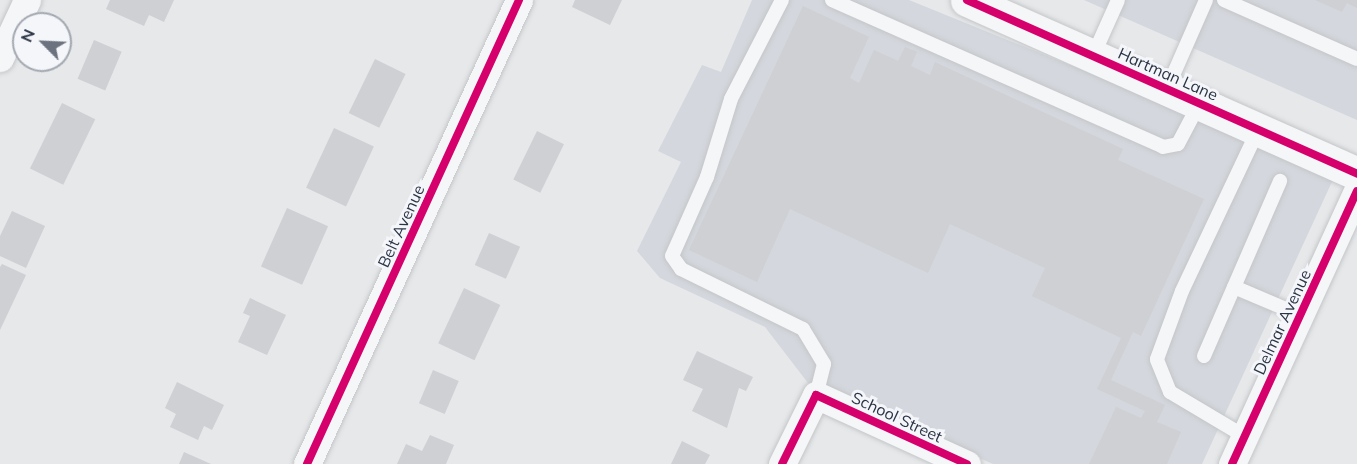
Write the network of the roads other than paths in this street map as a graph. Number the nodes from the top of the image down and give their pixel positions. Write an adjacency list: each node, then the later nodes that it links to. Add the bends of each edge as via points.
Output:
1 (27, 0): 10 (street)
2 (519, 0): 23 (street, Belt Avenue)
3 (782, 0): 21 (lane, via 731,99 707,177 672,256 681,269 803,329 824,364)
4 (832, 0): 13 (lane, via 1163,147 1178,144)
5 (968, 0): 9 (street, Hartman Lane)
6 (1118, 0): 9 (lane)
7 (1206, 0): 12 (lane)
8 (1224, 0): 11 (lane)
9 (1093, 56): 12 (street, Hartman Lane)
10 (0, 58)
11 (1357, 58)
12 (1167, 89): 13 (street, Hartman Lane)
13 (1199, 103): 14 (street, Hartman Lane)
14 (1258, 130): 15 (street, Hartman Lane); 22 (lane, via 1182,291 1157,359 1170,392)
15 (1357, 174)
16 (1280, 181): 18 (lane)
17 (1357, 191): 19 (street, Delmar Avenue)
18 (1234, 287): 19 (lane); 20 (lane)
19 (1300, 315): 22 (street, Delmar Avenue)
20 (1204, 356)
21 (816, 395): 24 (street); 25 (street, School Street)
22 (1244, 436): 26 (street, Delmar Avenue)
23 (307, 464)
24 (782, 464)
25 (967, 464)
26 (1232, 464)

